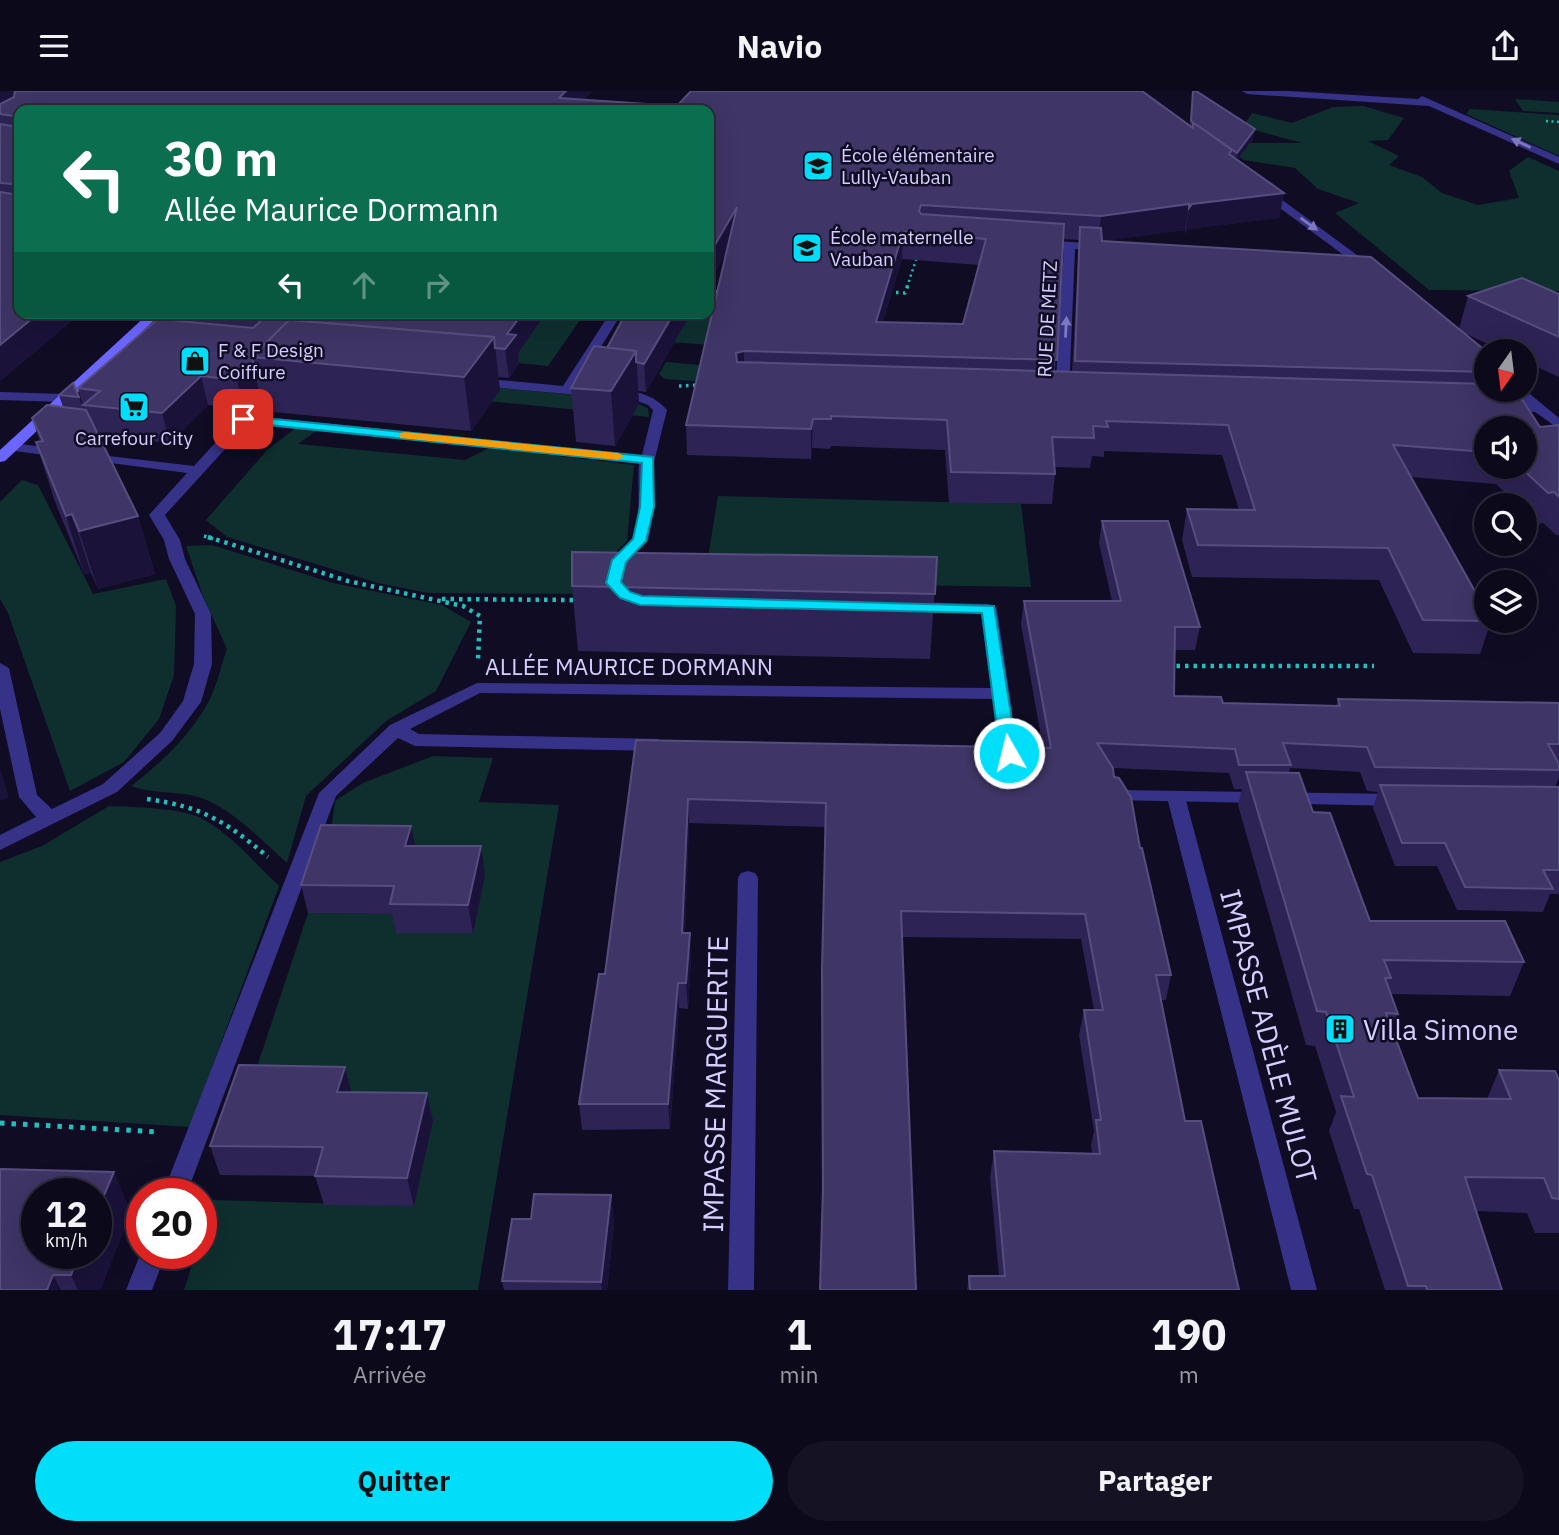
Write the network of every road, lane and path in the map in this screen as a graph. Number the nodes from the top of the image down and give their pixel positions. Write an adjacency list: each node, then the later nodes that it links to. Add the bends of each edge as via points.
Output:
1 (1247, 91): 3 (street)
2 (1406, 91): 3 (street)
3 (1431, 103): 4 (street, one-way to 3)
4 (1559, 161)
5 (1257, 186): 11 (street, one-way to 11)
6 (1030, 242): 7 (street)
7 (1070, 245): 8 (street); 24 (street, RUE DE METZ, one-way to 7)
8 (1112, 248)
9 (917, 257): 14 (path, via 905,293)
10 (1334, 264): 11 (street)
11 (1366, 266): 12 (street)
12 (1386, 282)
13 (733, 290): 15 (path)
14 (878, 291)
15 (714, 292)
16 (150, 319): 18 (main road)
17 (612, 319): 23 (street)
18 (130, 337): 19 (street); 27 (main road)
19 (154, 339)
20 (286, 374): 31 (street)
21 (470, 381): 23 (street)
22 (709, 385): 26 (path, via 686,384)
23 (567, 390): 26 (street)
24 (1062, 395)
25 (0, 396): 27 (street)
26 (640, 397): 35 (street, via 660,410)
27 (65, 398): 33 (main road)
28 (1532, 403): 30 (street)
29 (1483, 406): 30 (street)
30 (1538, 408): 32 (street)
31 (243, 419): 35 (street); 36 (street)
32 (1559, 425)
33 (12, 447): 34 (main road); 36 (street)
34 (0, 458)
35 (648, 460): 38 (street, via 645,519 639,541 619,560 613,583)
36 (195, 470): 37 (street, via 156,515)
37 (172, 540): 39 (path, via 209,536 348,581); 50 (street, via 203,614 203,664 192,702 166,737)
38 (619, 589)
39 (434, 599): 40 (path); 45 (path, via 480,616)
40 (585, 600)
41 (893, 607): 46 (street, via 989,609)
42 (1162, 666): 43 (path)
43 (1374, 666)
44 (0, 668): 54 (street, via 28,797)
45 (477, 688): 46 (street, ALLÉE MAURICE DORMANN); 47 (street, ALLÉE MAURICE DORMANN)
46 (1000, 694): 49 (street, via 1009,753)
47 (396, 729): 48 (street, via 415,740); 57 (street, ALLÉE MAURICE DORMANN, via 328,793)
48 (677, 746)
49 (967, 752)
50 (110, 787): 54 (street); 57 (path, via 137,798 206,811 230,825)
51 (1119, 796): 52 (street)
52 (1176, 797): 53 (street); 64 (street, IMPASSE ADÈLE MULOT)
53 (1422, 801)
54 (48, 817): 55 (street)
55 (0, 843)
56 (748, 878): 63 (street, IMPASSE MARGUERITE)
57 (295, 880): 59 (street, ALLÉE MAURICE DORMANN)
58 (0, 1123): 59 (path)
59 (198, 1134): 60 (street, ALLÉE MAURICE DORMANN)
60 (181, 1178)
61 (147, 1269): 62 (street)
62 (139, 1290)
63 (741, 1290)
64 (1304, 1290)

